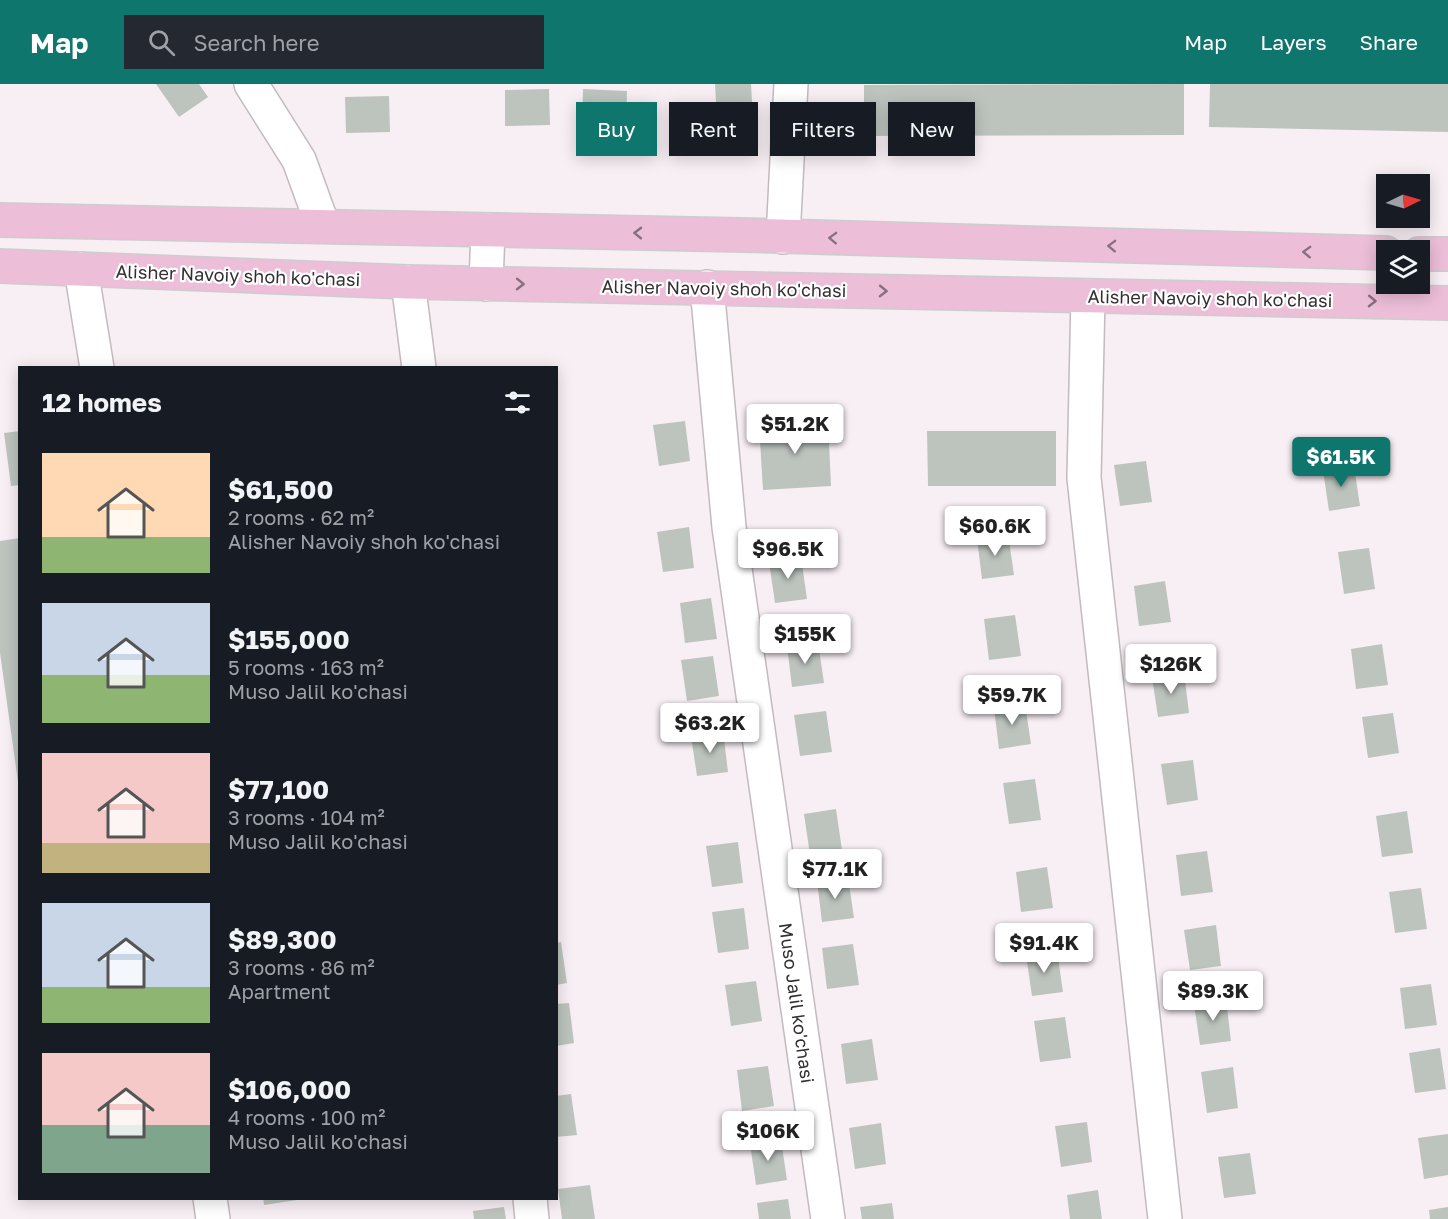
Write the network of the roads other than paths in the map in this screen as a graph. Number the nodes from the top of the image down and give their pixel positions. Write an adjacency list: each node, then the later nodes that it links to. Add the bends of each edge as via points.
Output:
1 (250, 84): 4 (street, via 299,160)
2 (791, 84): 6 (street)
3 (0, 220): 4 (main road)
4 (323, 226): 5 (main road)
5 (488, 230): 6 (main road, one-way to 5); 13 (street)
6 (783, 237): 7 (main road, one-way to 6)
7 (1376, 253)
8 (1430, 254): 9 (main road)
9 (1448, 254)
10 (0, 266): 11 (main road, Alisher Navoiy shoh ko'chasi)
11 (81, 269): 12 (main road, Alisher Navoiy shoh ko'chasi); 17 (street)
12 (408, 282): 13 (main road, Alisher Navoiy shoh ko'chasi); 18 (street)
13 (486, 284): 14 (main road, Alisher Navoiy shoh ko'chasi, one-way to 14)
14 (707, 286): 15 (main road, Alisher Navoiy shoh ko'chasi, one-way to 15); 23 (street, Muso Jalil ko'chasi, via 729,527)
15 (1088, 296): 16 (main road, Alisher Navoiy shoh ko'chasi, one-way to 16); 24 (street, via 1084,478)
16 (1448, 303)
17 (96, 366)
18 (419, 366)
19 (210, 1200): 21 (street)
20 (530, 1200): 22 (street)
21 (213, 1219)
22 (532, 1219)
23 (828, 1219)
24 (1165, 1219)

